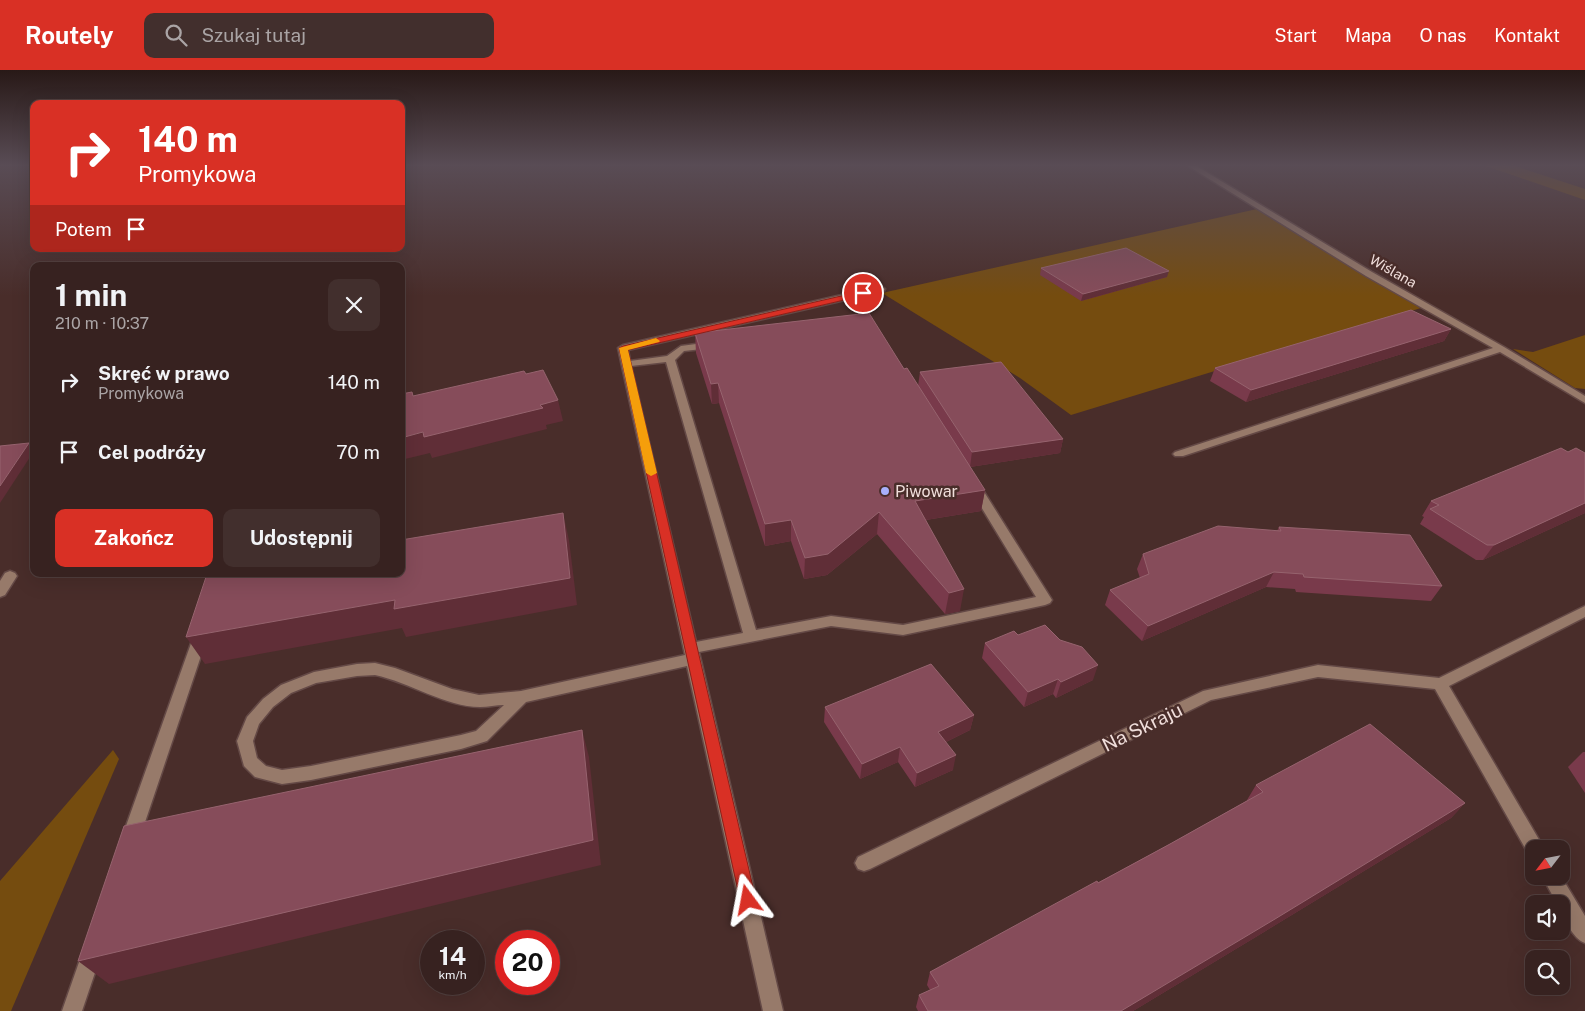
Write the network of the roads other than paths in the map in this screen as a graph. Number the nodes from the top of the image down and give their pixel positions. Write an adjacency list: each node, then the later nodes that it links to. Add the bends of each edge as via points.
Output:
1 (1260, 208): 4 (street, Wiślana)
2 (882, 289): 6 (street, via 623,348)
3 (720, 344): 5 (street, via 681,349)
4 (1501, 349): 7 (street, Wiślana); 8 (street)
5 (670, 359): 6 (street); 14 (street)
6 (626, 364): 15 (street)
7 (1585, 400)
8 (1179, 454)
9 (967, 475): 14 (street, via 1045,600 903,630 830,621)
10 (10, 576): 11 (street)
11 (0, 592)
12 (1585, 611): 16 (street)
13 (206, 620): 19 (street)
14 (751, 636): 15 (street)
15 (693, 653): 17 (street); 25 (street)
16 (1440, 684): 18 (street); 20 (street, Na Skraju, via 1318,671 1208,695)
17 (521, 697): 17 (street, via 479,701 451,695 390,672 357,670 314,678 286,689 252,721 245,741 250,761 261,772 282,777 311,773 481,736)
18 (1530, 840)
19 (126, 852)
20 (864, 863)
21 (1556, 885): 22 (street)
22 (1585, 934)
23 (98, 936): 24 (street)
24 (72, 1011)
25 (772, 1011)

